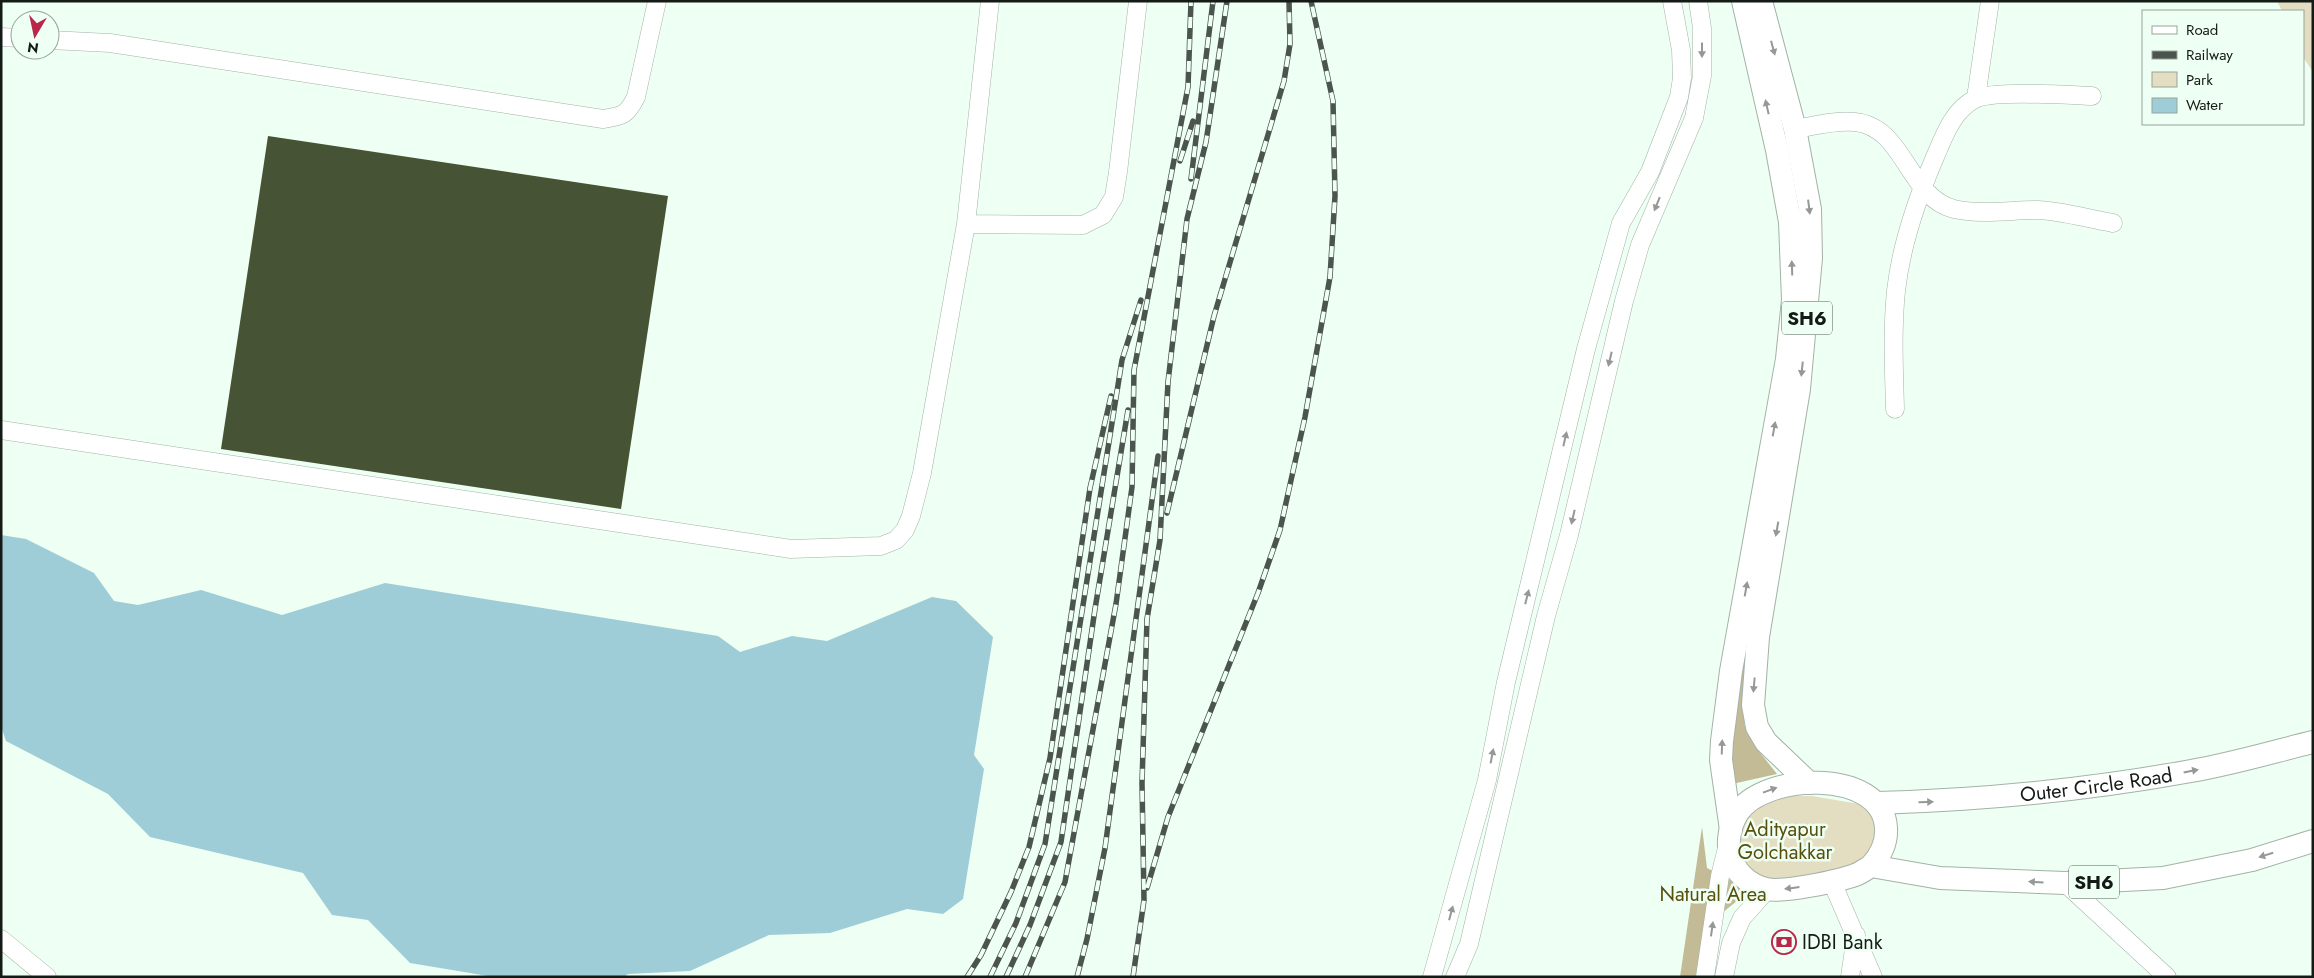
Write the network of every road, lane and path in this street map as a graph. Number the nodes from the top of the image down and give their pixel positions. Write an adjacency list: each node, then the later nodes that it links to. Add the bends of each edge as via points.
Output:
1 (656, 1): 9 (street, via 636,97 630,109 620,117 603,119 110,43)
2 (990, 1): 16 (street)
3 (1138, 1): 16 (street, via 1114,197 1102,215 1083,225)
4 (1672, 1): 12 (street, via 1682,50 1682,78)
5 (1698, 1): 13 (street, one-way to 13, via 1702,28 1702,76)
6 (1743, 1): 23 (main road, SH6, one-way to 6, via 1722,742 1731,671 1787,359 1793,300 1790,222)
7 (1760, 1): 14 (main road, SH6, one-way to 14)
8 (1990, 1): 11 (street)
9 (60, 40)
10 (2092, 96): 11 (street, via 1993,95)
11 (1976, 98): 15 (street, via 1962,107 1952,120)
12 (1672, 118): 13 (street); 31 (street, one-way to 12, via 1487,780 1506,682 1586,349 1621,223 1650,172)
13 (1694, 118): 32 (street, one-way to 32, via 1640,245 1624,301)
14 (1795, 129): 15 (street, via 1833,123 1869,125 1895,147); 21 (main road, SH6, one-way to 21, via 1810,209 1808,310 1800,390 1758,637 1753,705 1757,726 1766,742)
15 (1922, 188): 17 (street, via 1939,203 1954,209 2039,210); 18 (street, via 1904,247 1896,290)
16 (966, 224): 19 (street, via 922,473 911,516 896,540 881,546 782,548)
17 (2113, 224)
18 (1895, 409)
19 (1, 430)
20 (2313, 742): 22 (main road, Outer Circle Road, one-way to 20, via 1971,800 2103,786 2193,771)
21 (1808, 783): 22 (main road, via 1852,788); 23 (main road, one-way to 21, via 1737,813 1758,794 1780,786)
22 (1877, 804): 25 (main road, via 1885,817 1886,831 1879,857)
23 (1730, 833): 28 (main road, SH6, via 1728,848 1738,871 1749,882); 36 (street, one-way to 23)
24 (2313, 841): 27 (main road, SH6, one-way to 27, via 2252,860 2163,878)
25 (1871, 866): 26 (main road, via 1858,875); 27 (main road, SH6, one-way to 25, via 1940,878)
26 (1832, 882): 28 (main road, one-way to 28); 29 (street)
27 (2065, 883): 40 (street)
28 (1767, 890): 37 (street, via 1742,918 1731,943)
29 (1856, 934): 38 (street); 39 (street)
30 (1, 939): 33 (street)
31 (1443, 941): 32 (street); 34 (street)
32 (1469, 944): 35 (street)
33 (46, 977)
34 (1432, 977)
35 (1454, 977)
36 (1705, 977)
37 (1724, 977)
38 (1850, 977)
39 (1873, 977)
40 (2167, 977)

